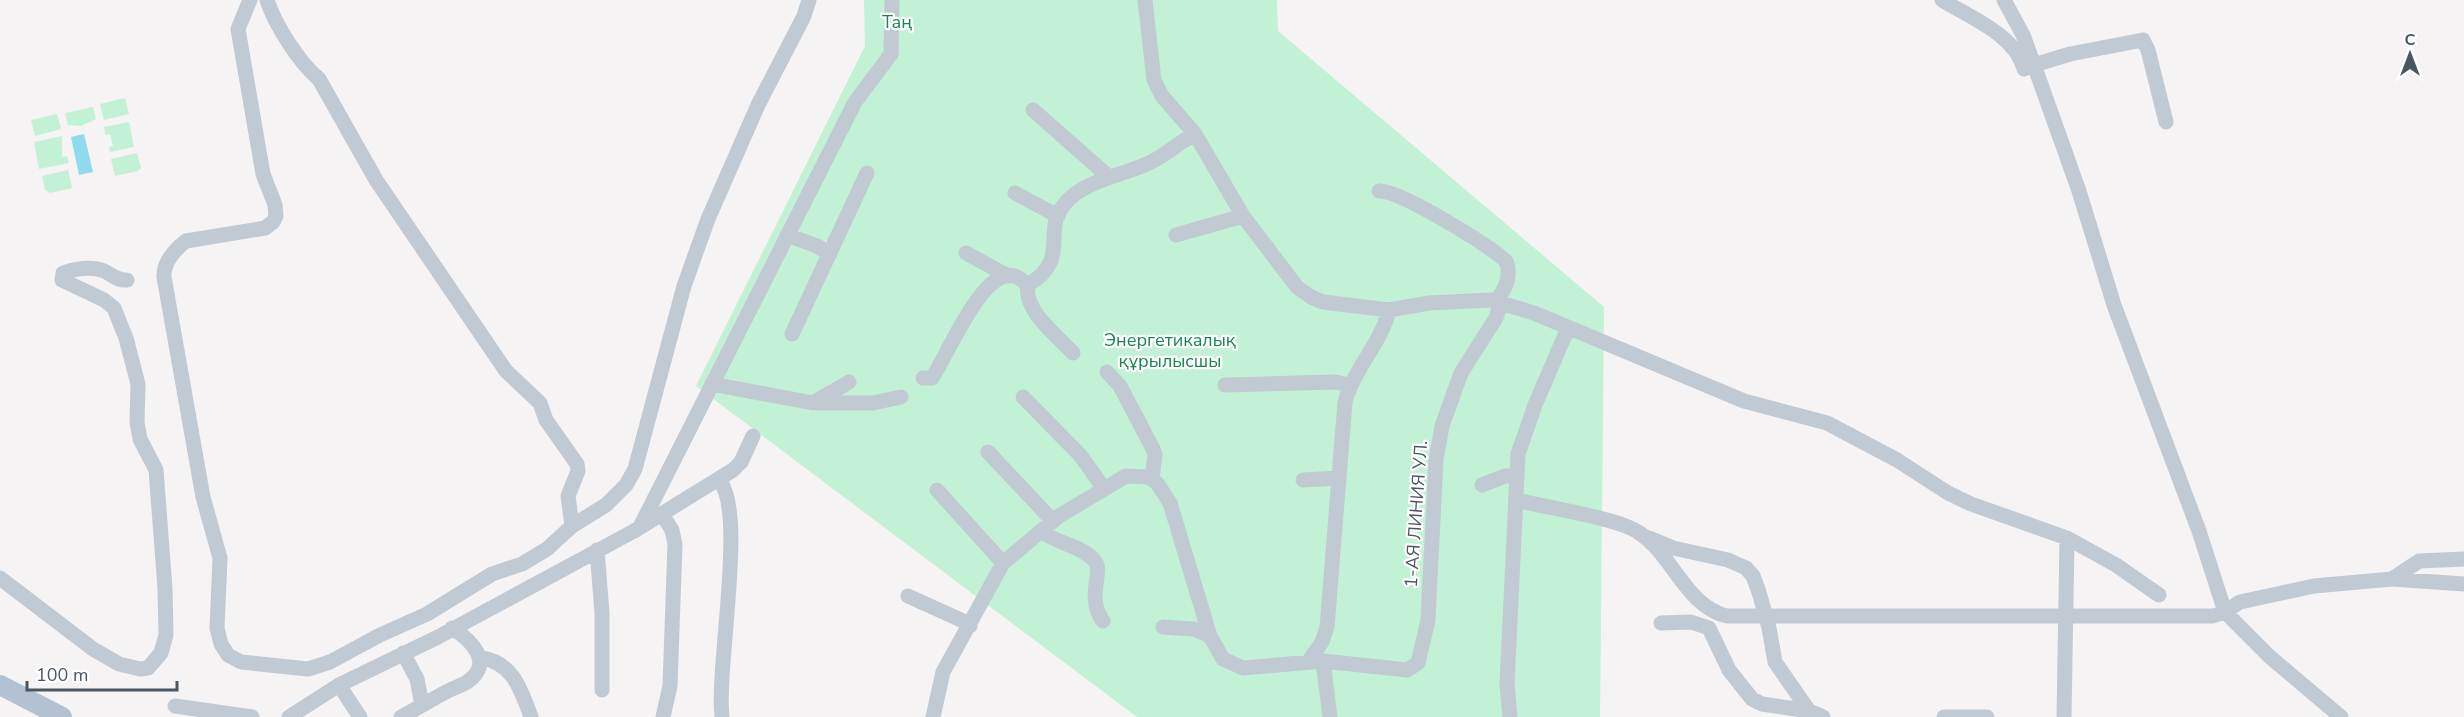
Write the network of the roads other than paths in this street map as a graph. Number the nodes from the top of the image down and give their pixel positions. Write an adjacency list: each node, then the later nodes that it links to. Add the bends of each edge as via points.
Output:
1 (250, 0): 53 (street, via 238,29 263,174 276,216 265,228 186,241 178,246 163,270 203,496 220,558 221,644 228,655 241,662 308,669 330,662 427,614 492,574 522,564 547,549)
2 (267, 0): 53 (street, via 270,12 308,71 319,79 382,190 506,371 540,403 546,420 577,465 568,496)
3 (809, 0): 53 (street, via 708,219 684,286 635,470 606,505)
4 (892, 0): 19 (street, via 891,54 855,102)
5 (1145, 0): 12 (street, via 1154,80 1162,96)
6 (1942, 0): 9 (street, via 2008,43 2021,55 2028,77)
7 (2004, 0): 8 (street)
8 (2034, 65): 9 (street); 11 (street, via 2143,40)
9 (2040, 86): 66 (street)
10 (1032, 110): 14 (street)
11 (2166, 122)
12 (1195, 134): 14 (street, via 1149,163); 18 (street)
13 (867, 173): 22 (street)
14 (1108, 176): 17 (street, via 1069,199)
15 (1379, 191): 26 (street, 1-АЯ ЛИНИЯ УЛ., via 1412,202 1506,261 1507,284)
16 (1015, 193): 17 (street)
17 (1058, 216): 25 (street, via 1049,267)
18 (1243, 216): 20 (street); 27 (street, via 1297,286 1311,297)
19 (787, 235): 22 (street); 34 (street)
20 (1176, 235)
21 (966, 253): 23 (street)
22 (830, 255): 29 (street)
23 (1008, 276): 25 (street, via 1017,276); 32 (street, via 994,280 986,289 962,323 936,373 932,378)
24 (127, 280): 61 (street, via 120,281 103,270 77,268 62,277 114,308 126,338 138,384 140,439 156,470 165,588 166,635 161,653 148,668 119,664 93,649)
25 (1028, 285): 30 (street, via 1029,303)
26 (1498, 301): 27 (street, via 1429,303); 28 (street); 77 (street, 1-АЯ ЛИНИЯ УЛ., via 1496,318 1461,373 1442,426 1436,460 1428,620 1420,660 1407,670)
27 (1389, 310): 36 (street, via 1382,332)
28 (1568, 328): 42 (street, via 1526,430 1518,454); 57 (street, via 1744,401 1827,423 1956,496 2001,517)
29 (792, 334)
30 (1073, 353)
31 (1107, 372): 44 (street, via 1120,386 1153,449)
32 (923, 378)
33 (849, 382): 39 (street)
34 (712, 384): 39 (street); 54 (street)
35 (1225, 385): 36 (street)
36 (1350, 385): 43 (street, via 1342,425)
37 (901, 397): 39 (street, via 873,402)
38 (1023, 397): 48 (street, via 1080,455)
39 (818, 402)
40 (753, 436): 45 (street, via 741,462)
41 (988, 452): 52 (street)
42 (1517, 476): 47 (street); 50 (street)
43 (1339, 478): 46 (street); 77 (street, via 1327,627)
44 (1152, 479): 48 (street, via 1144,474 1126,476); 74 (street, via 1164,492 1177,522)
45 (718, 480): 51 (street); 91 (street, via 728,493 730,534)
46 (1303, 480)
47 (1482, 485)
48 (1103, 487): 52 (street)
49 (937, 490): 60 (street)
50 (1517, 500): 56 (street, via 1625,526); 94 (street, via 1508,684)
51 (662, 514): 54 (street); 90 (street, via 675,544 670,686)
52 (1053, 521): 55 (street)
53 (572, 526)
54 (640, 527): 58 (street)
55 (1041, 531): 60 (street); 69 (street, via 1093,558 1098,565 1094,605)
56 (1645, 537): 68 (street, via 1712,610 1727,616); 68 (street, via 1746,568 1753,576)
57 (2067, 538): 64 (street); 67 (street)
58 (597, 550): 73 (street); 80 (street)
59 (2464, 559): 62 (street, via 2418,561)
60 (1004, 563): 71 (street)
61 (0, 578)
62 (2392, 579): 63 (street); 66 (street, via 2314,586 2240,602)
63 (2464, 584)
64 (2159, 595)
65 (908, 596): 71 (street)
66 (2225, 612): 67 (street, via 2213,616); 98 (street, via 2270,657)
67 (2066, 615): 68 (street); 97 (street)
68 (1766, 616): 83 (street, via 1775,662)
69 (1103, 621)
70 (1661, 623): 83 (street, via 1691,621 1709,627 1729,670 1752,699)
71 (970, 626): 92 (street, via 943,672)
72 (1163, 627): 74 (street, via 1194,629)
73 (452, 628): 75 (street); 76 (street, via 471,641)
74 (1210, 636): 77 (street, via 1223,659 1243,668)
75 (403, 653): 79 (street); 81 (street, via 417,679)
76 (481, 658): 81 (street, via 470,680); 89 (street, via 510,671)
77 (1316, 662): 93 (street)
78 (0, 685): 84 (main road)
79 (339, 685): 86 (street); 87 (street)
80 (602, 690)
81 (422, 705): 88 (street)
82 (175, 708): 85 (street)
83 (1816, 714)
84 (62, 717)
85 (252, 717)
86 (289, 717)
87 (360, 717)
88 (401, 717)
89 (531, 717)
90 (663, 717)
91 (722, 717)
92 (933, 717)
93 (1330, 717)
94 (1510, 717)
95 (1944, 717): 96 (street)
96 (1987, 717)
97 (2064, 717)
98 (2342, 717)

